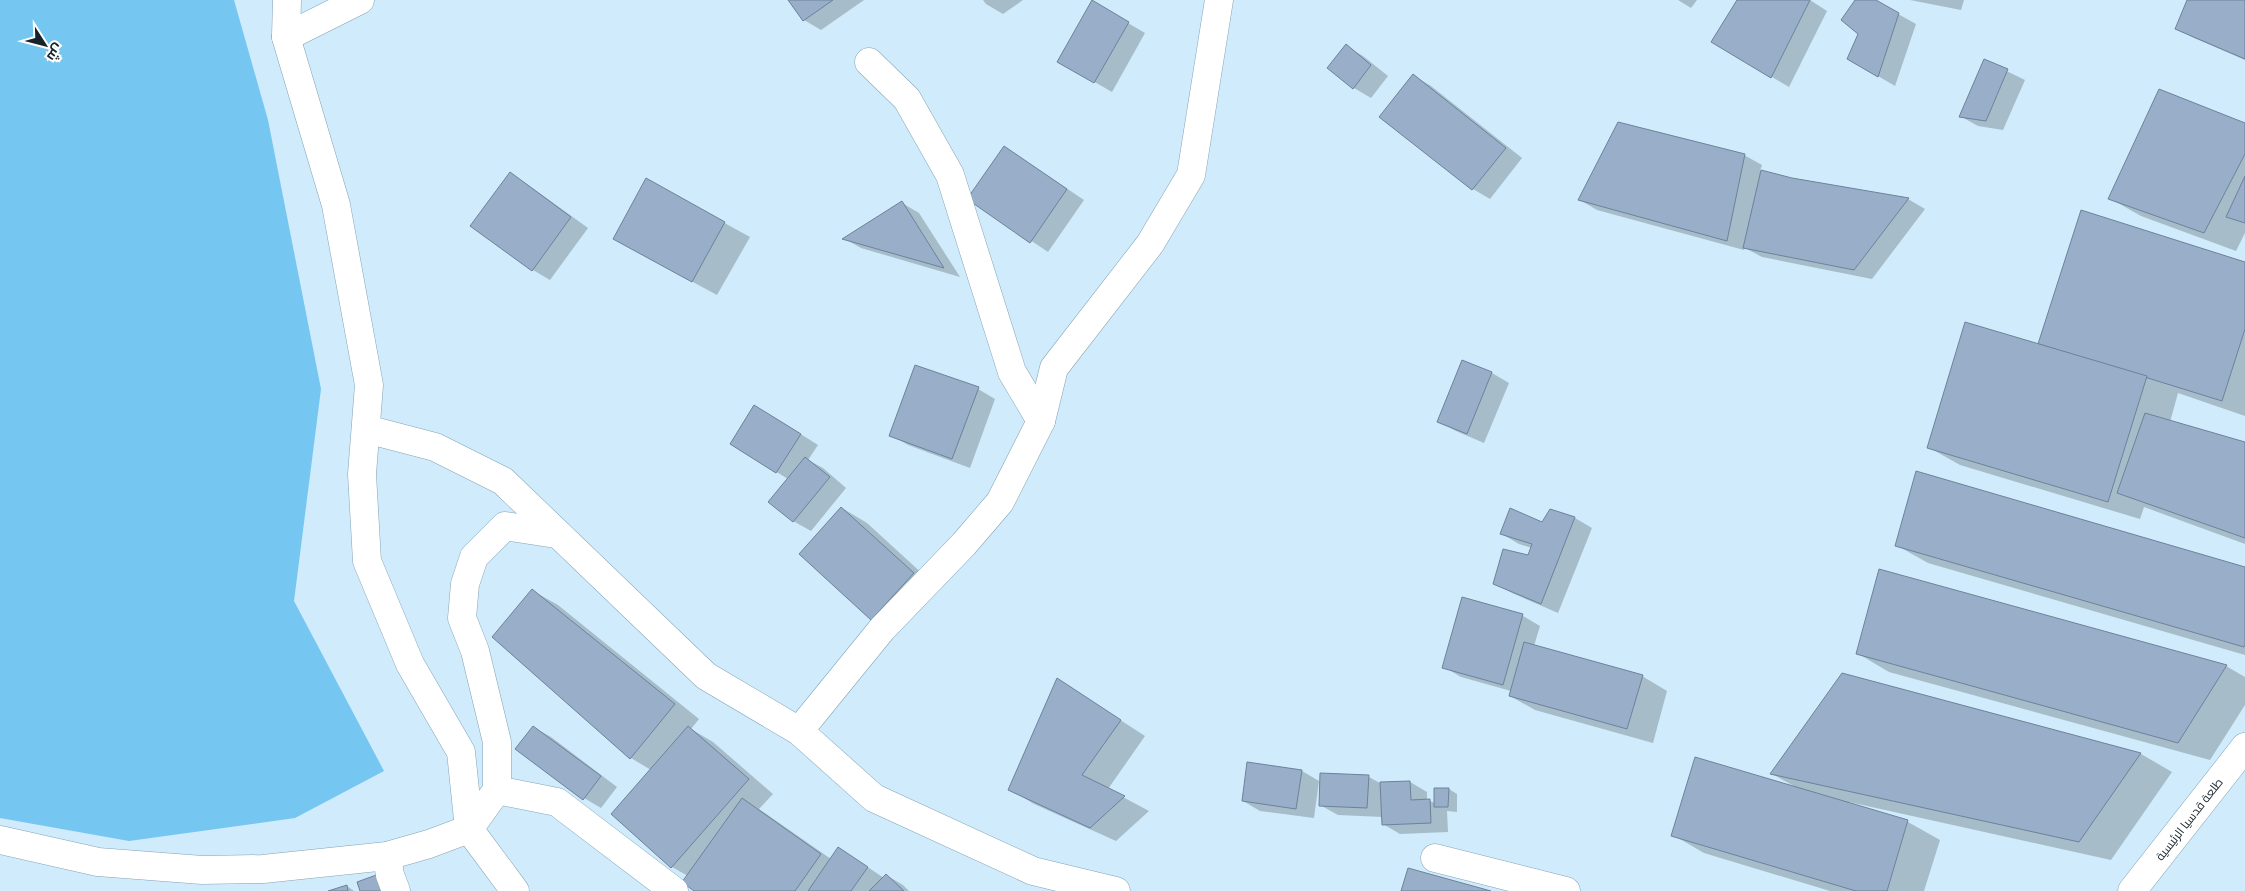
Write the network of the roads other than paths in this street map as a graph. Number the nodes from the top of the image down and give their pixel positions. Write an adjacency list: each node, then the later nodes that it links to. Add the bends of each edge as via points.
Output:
1 (287, 0): 4 (street)
2 (360, 0): 4 (street)
3 (1219, 0): 6 (street, via 1191,175 1150,244 1054,368)
4 (286, 37): 7 (street, via 336,205 369,385)
5 (869, 62): 6 (street, via 907,99 950,175 1012,372)
6 (1041, 420): 9 (street, via 1000,502 882,629)
7 (366, 428): 8 (street, via 435,447 503,481); 12 (street, via 362,474 366,561 410,664 461,752)
8 (556, 534): 9 (street, via 706,676); 11 (street, via 505,526 474,557 465,584 462,618 475,651 497,742)
9 (799, 731): 19 (street, via 874,798 1033,871)
10 (2245, 748): 21 (street, طلعة قدسيا الرئيسية)
11 (497, 790): 12 (street); 18 (street, via 557,802)
12 (469, 829): 14 (street); 17 (street)
13 (0, 840): 14 (street, via 98,862 150,868 263,869)
14 (387, 856): 16 (street)
15 (1435, 858): 20 (street)
16 (396, 891)
17 (515, 891)
18 (674, 891)
19 (1116, 891)
20 (1566, 891)
21 (2132, 891)

